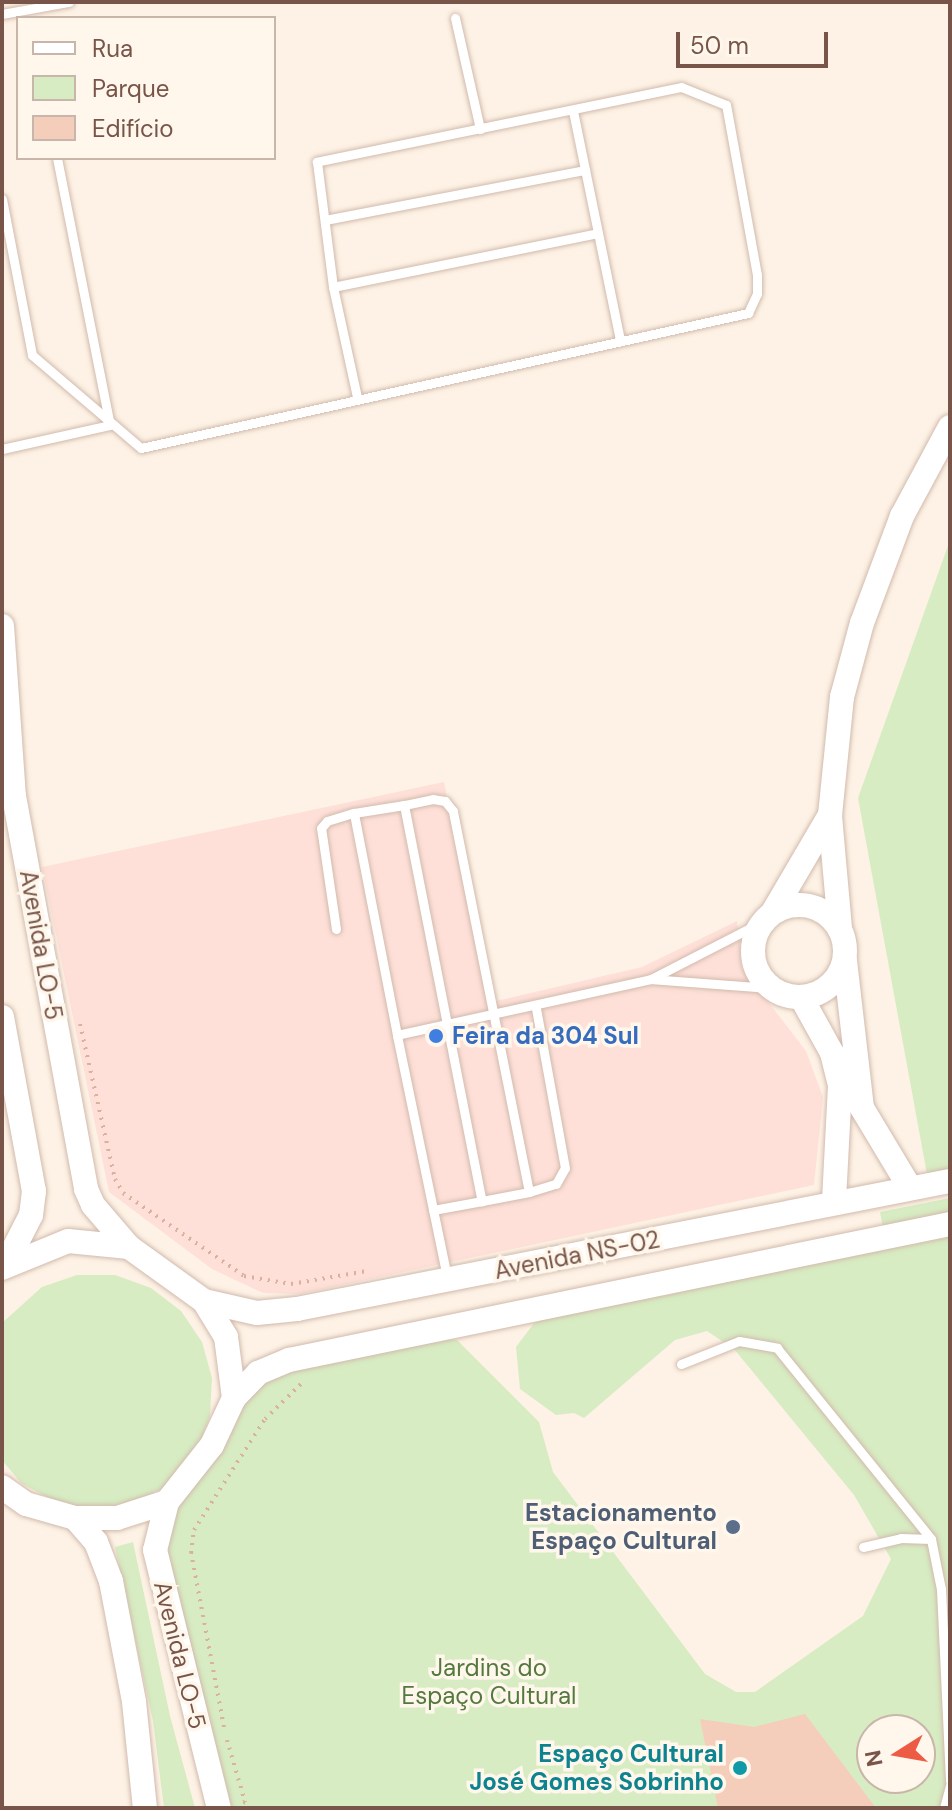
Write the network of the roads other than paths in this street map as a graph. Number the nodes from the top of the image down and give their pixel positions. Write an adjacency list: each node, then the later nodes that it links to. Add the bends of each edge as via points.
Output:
1 (69, 2): 2 (lane)
2 (27, 9): 3 (lane)
3 (2, 14)
4 (455, 18): 6 (lane)
5 (573, 111): 6 (lane); 8 (lane); 13 (lane, via 681,87 726,105 757,294 748,313)
6 (480, 129): 10 (lane, via 317,162)
7 (57, 160): 15 (lane)
8 (585, 170): 10 (lane); 11 (lane)
9 (2, 199): 15 (lane, via 32,355)
10 (325, 220): 12 (lane)
11 (598, 233): 12 (lane); 13 (lane)
12 (333, 287): 14 (lane)
13 (620, 339): 14 (lane)
14 (357, 397): 15 (lane, via 141,448)
15 (110, 425): 17 (lane)
16 (950, 427): 21 (street, via 902,516 862,623 842,697)
17 (2, 449)
18 (2, 626): 41 (street, Avenida LO-5, via 14,796 86,1189)
19 (404, 805): 20 (lane); 30 (lane, via 433,799 445,801 453,811); 32 (lane)
20 (354, 813): 24 (lane, via 321,828); 33 (lane)
21 (830, 815): 22 (street); 23 (street)
22 (768, 917): 23 (street, via 791,904 810,905); 26 (lane); 27 (street, via 753,950 762,978)
23 (840, 928): 25 (street)
24 (336, 929)
25 (845, 960): 28 (street, via 824,990); 35 (street, via 862,1108)
26 (651, 979): 27 (lane); 29 (lane)
27 (772, 988): 28 (street)
28 (801, 997): 37 (street, via 832,1053 840,1086)
29 (536, 1008): 30 (lane); 36 (lane, via 565,1168 556,1184)
30 (493, 1015): 32 (lane); 36 (lane)
31 (2, 1017): 42 (street, via 34,1191 31,1215)
32 (448, 1025): 33 (lane); 38 (lane)
33 (397, 1035): 39 (lane)
34 (950, 1181): 35 (street, Avenida NS-02)
35 (910, 1188): 37 (street, Avenida NS-02)
36 (529, 1192): 38 (lane)
37 (834, 1200): 43 (street, Avenida NS-02)
38 (482, 1201): 39 (lane)
39 (433, 1210): 43 (lane)
40 (950, 1224): 46 (street, Avenida NS-02, via 289,1360 258,1373)
41 (129, 1247): 42 (street, via 68,1241); 44 (street, Avenida LO-5)
42 (5, 1265)
43 (448, 1280): 44 (street, Avenida NS-02, via 257,1313)
44 (204, 1301): 46 (street, via 226,1337)
45 (681, 1364): 50 (lane, via 739,1341 777,1348)
46 (234, 1398): 48 (street, via 212,1445)
47 (2, 1487): 49 (street, via 26,1504)
48 (167, 1502): 49 (street, via 117,1518); 53 (street, Avenida LO-5, via 155,1550)
49 (75, 1518): 54 (street, Avenida LO-5, via 96,1542 111,1581 134,1702)
50 (931, 1539): 51 (lane, via 901,1538); 52 (lane, via 941,1589)
51 (863, 1547)
52 (950, 1783): 55 (lane)
53 (226, 1807)
54 (145, 1808)
55 (944, 1808)

